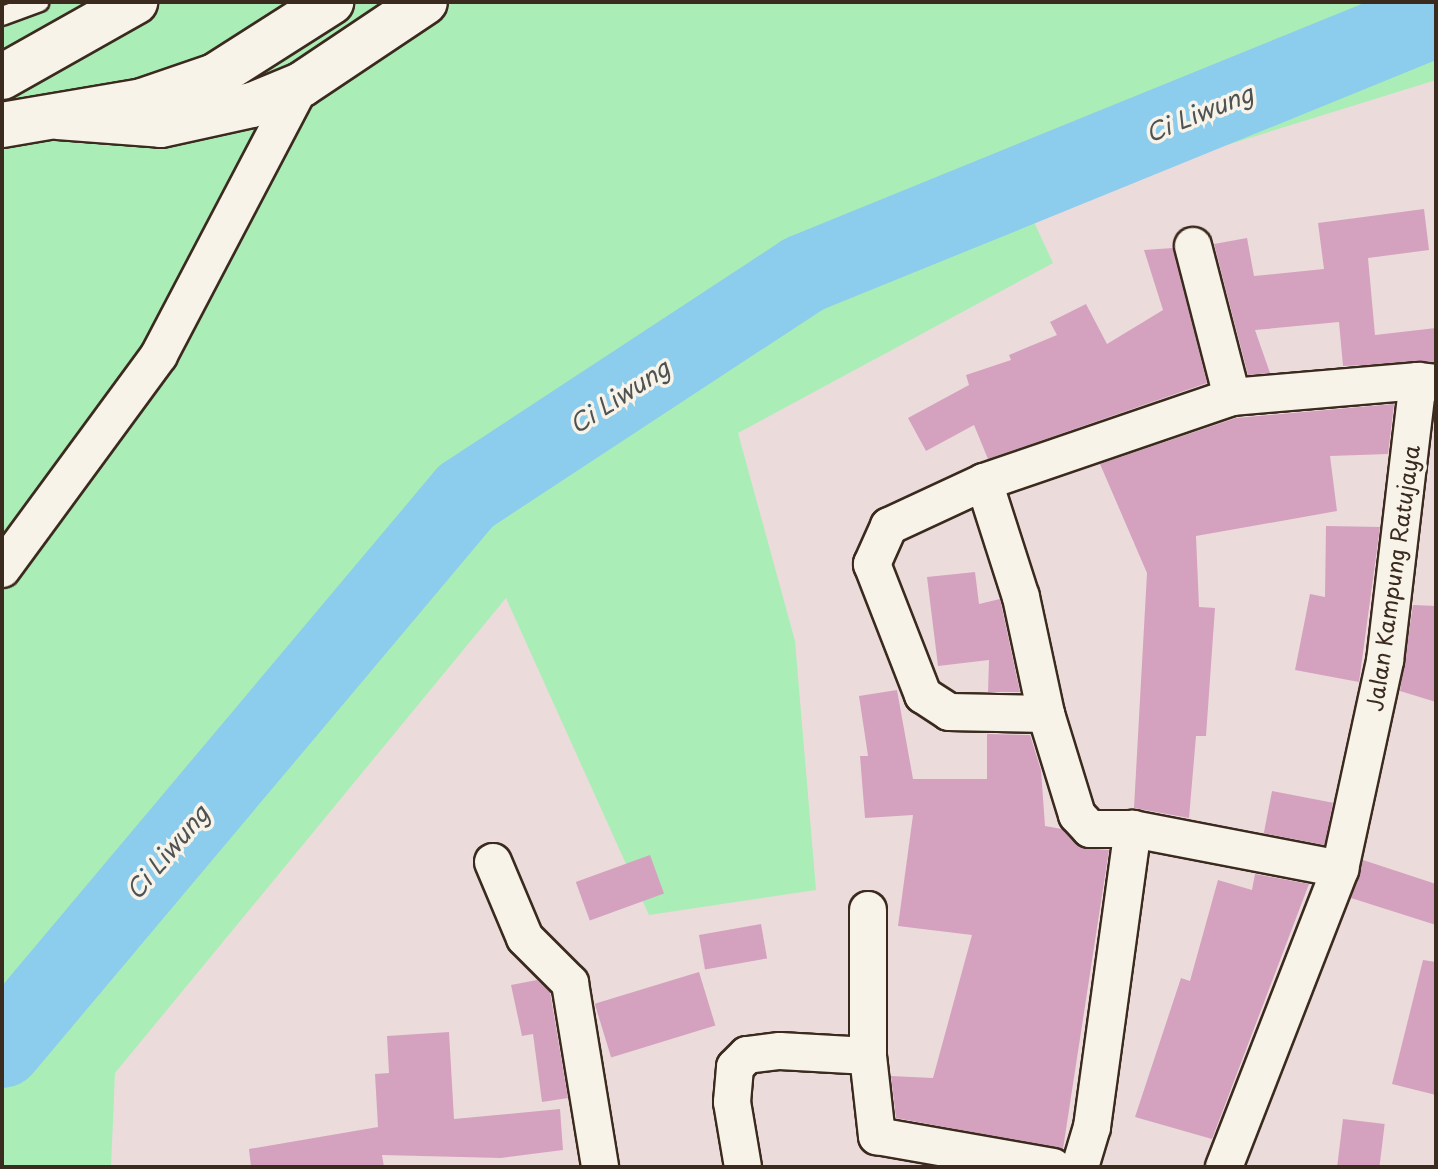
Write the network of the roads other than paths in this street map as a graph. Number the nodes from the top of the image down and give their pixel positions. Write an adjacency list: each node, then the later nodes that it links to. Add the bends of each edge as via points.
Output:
1 (40, 2): 5 (lane)
2 (135, 2): 6 (main road)
3 (331, 2): 8 (main road, via 215,76 142,101)
4 (425, 2): 7 (main road)
5 (2, 16)
6 (6, 77): 8 (main road)
7 (301, 85): 8 (main road, via 252,105 161,125); 13 (street, via 159,355)
8 (26, 122)
9 (1193, 246): 11 (street)
10 (1427, 382): 11 (street); 17 (street, Jalan Kampung Ratujaya, via 1385,661)
11 (1232, 397): 12 (street)
12 (984, 482): 14 (street, via 1021,597); 14 (street, via 889,526 872,564 923,695 949,712)
13 (2, 569)
14 (1046, 714): 15 (street, via 1077,815 1090,829)
15 (1133, 829): 17 (street); 23 (street, via 1092,1127)
16 (493, 862): 20 (street, via 525,938 570,983)
17 (1340, 869): 24 (street, Jalan Kampung Ratujaya)
18 (868, 910): 19 (street)
19 (868, 1056): 21 (street, via 780,1051 747,1055 735,1067 732,1102); 22 (street, via 877,1136)
20 (600, 1167)
21 (743, 1167)
22 (1053, 1167)
23 (1080, 1167)
24 (1224, 1167)

